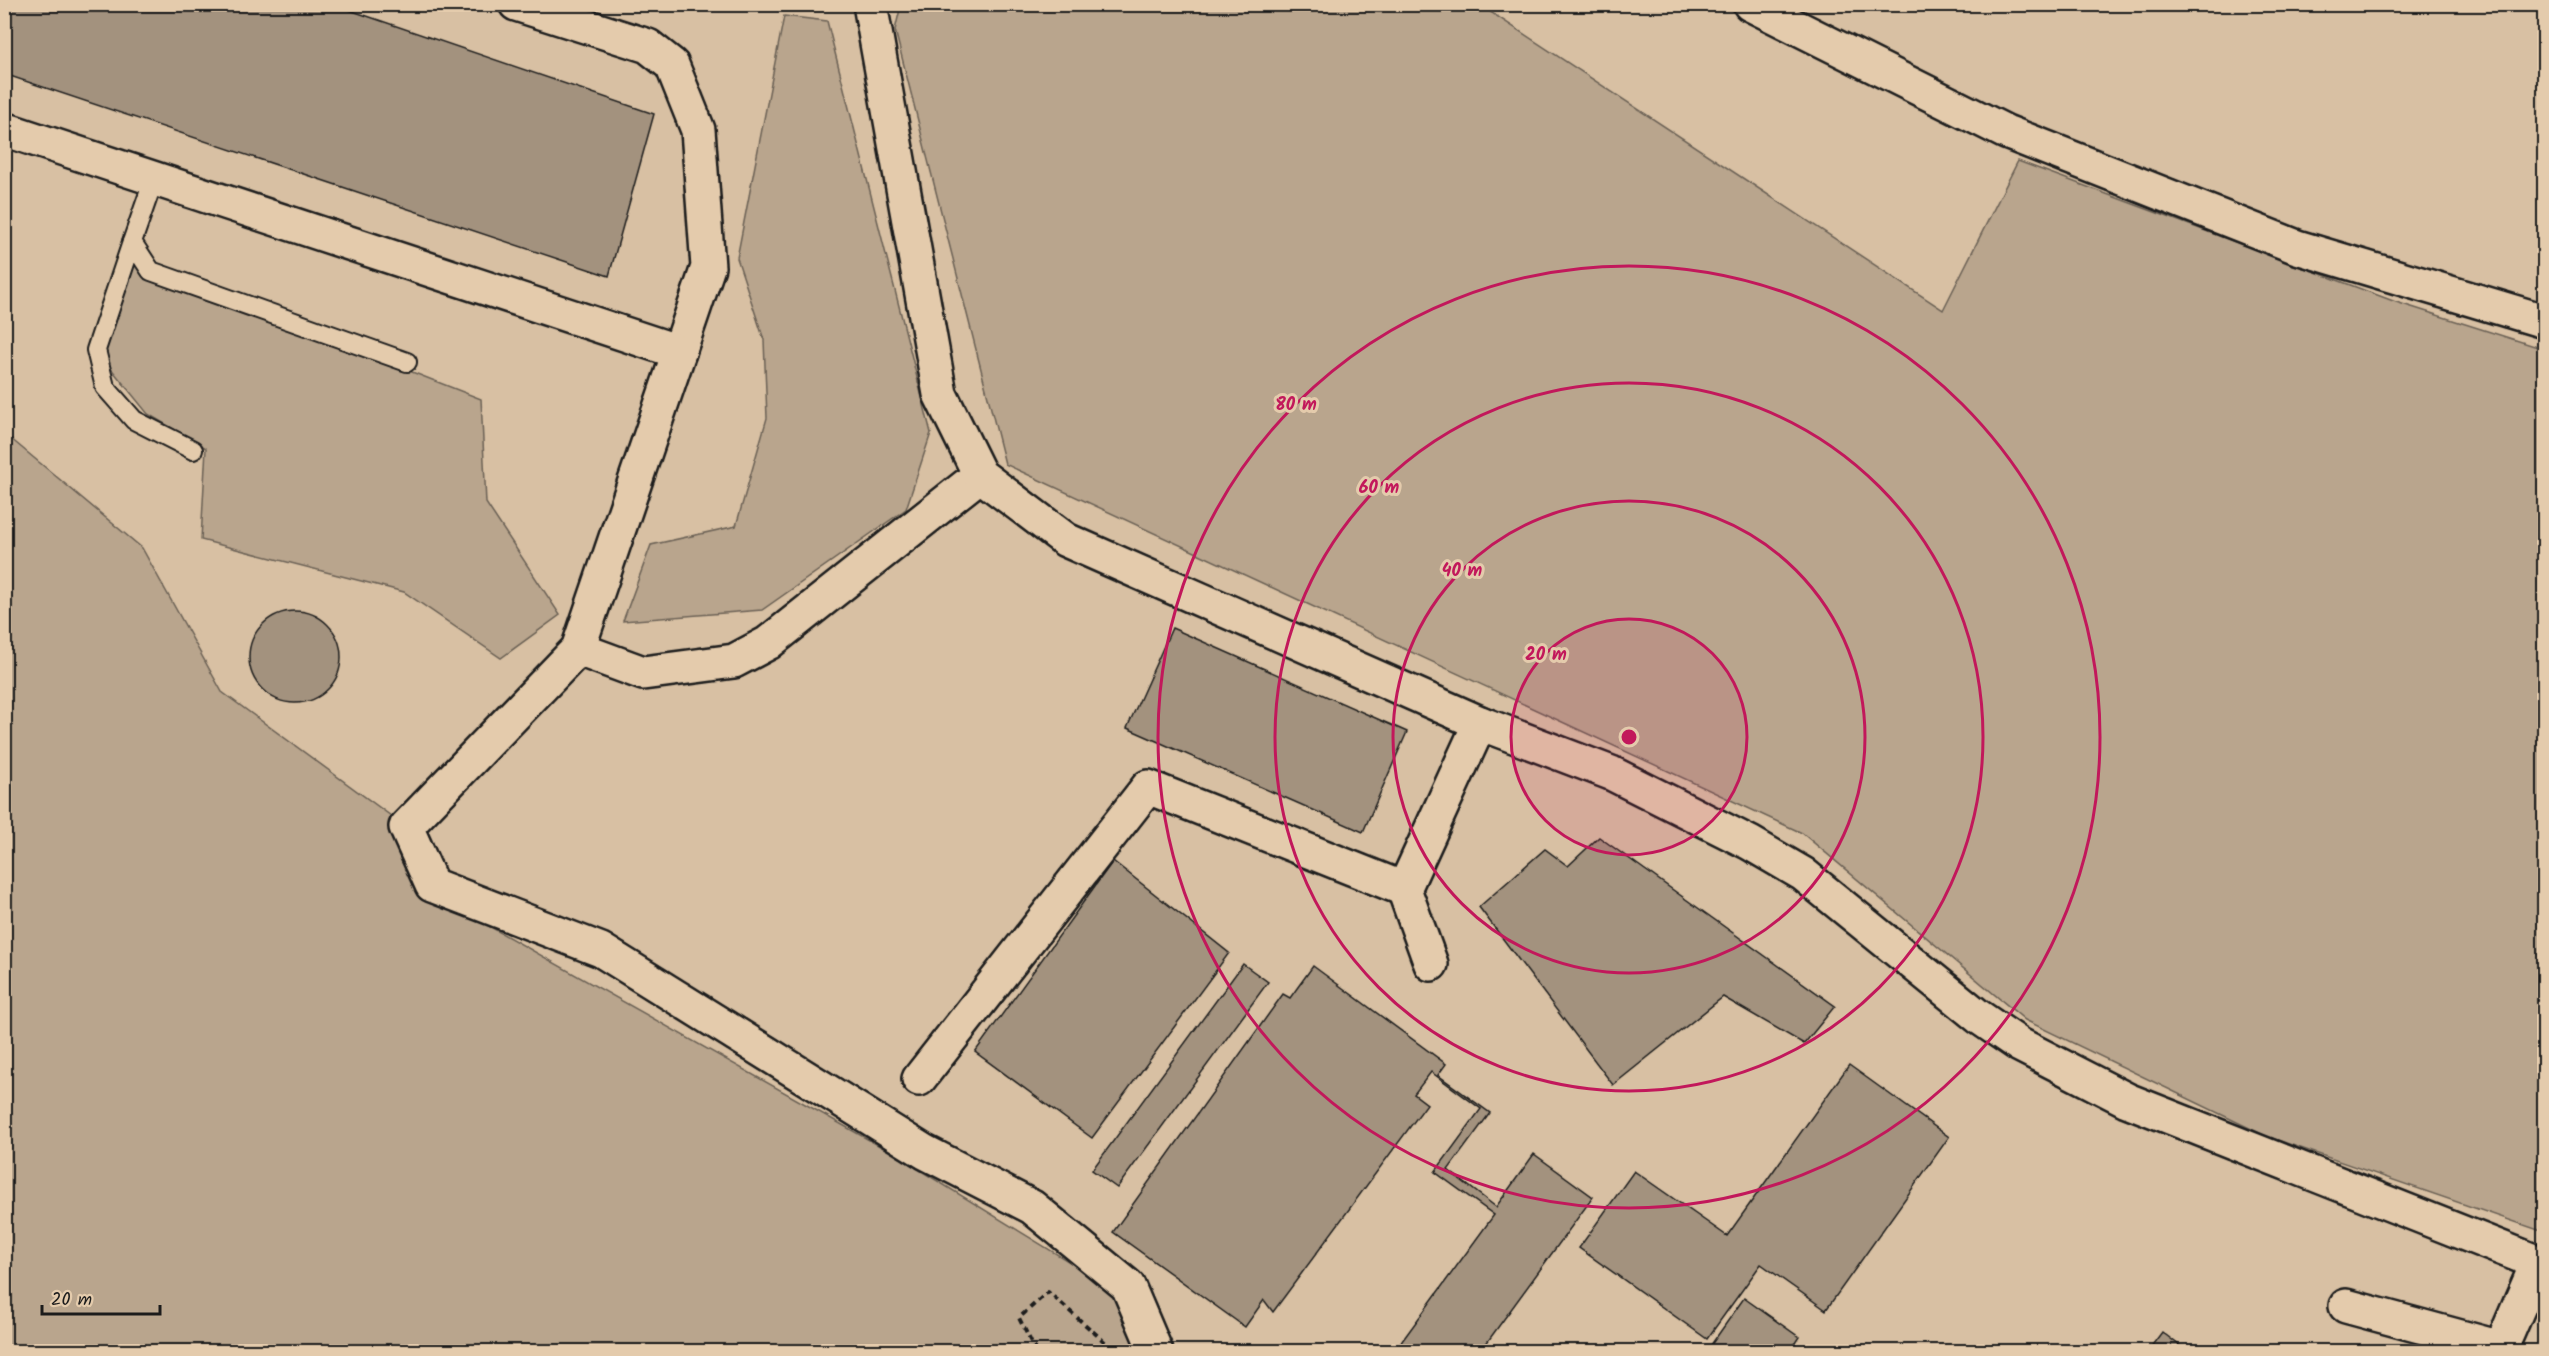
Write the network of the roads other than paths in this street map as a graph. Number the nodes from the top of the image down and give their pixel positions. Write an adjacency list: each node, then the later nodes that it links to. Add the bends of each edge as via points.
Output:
1 (516, 4): 8 (street, via 648,46 672,65 698,130 708,267)
2 (870, 4): 11 (street, via 940,394)
3 (1750, 4): 7 (street, via 2017,136 2297,247)
4 (4, 129): 5 (street)
5 (154, 179): 6 (lane); 8 (street)
6 (132, 242): 9 (lane, via 151,271); 10 (lane, via 96,350 105,387 134,420)
7 (2544, 321)
8 (679, 352): 12 (street)
9 (407, 362)
10 (193, 450)
11 (980, 475): 12 (street, via 768,643 734,661 643,673); 13 (street, via 1066,540)
12 (578, 649): 19 (street, via 406,827 432,885 601,950 925,1152 1032,1207 1128,1286)
13 (1480, 723): 14 (street); 17 (street, via 1611,773 1750,843 1803,874 1979,1017 2020,1045 2127,1100)
14 (1404, 889): 15 (street); 16 (street, via 1148,787)
15 (1431, 964)
16 (919, 1079)
17 (2541, 1264): 18 (street, via 2501,1348)
18 (2346, 1306)
19 (1156, 1352)

